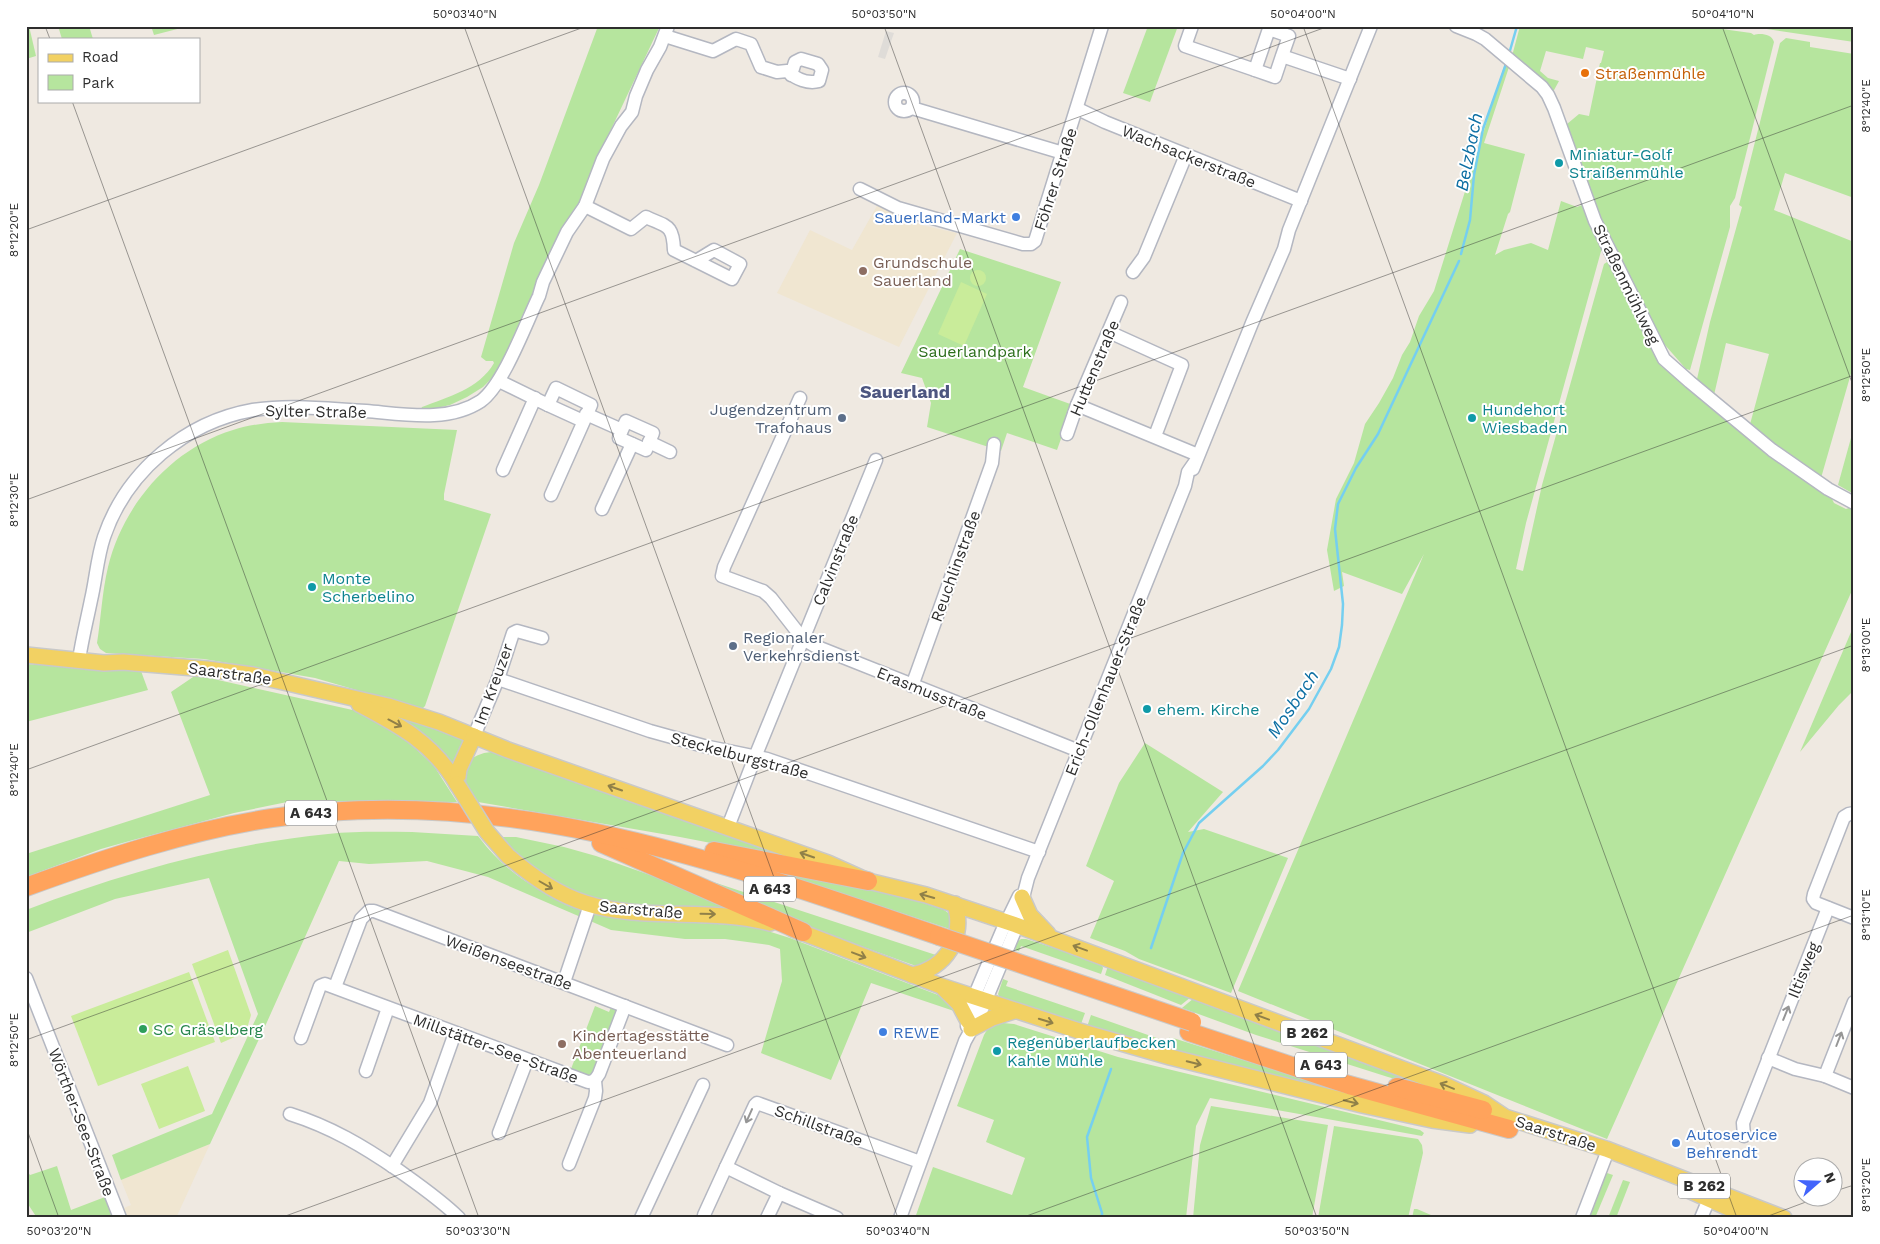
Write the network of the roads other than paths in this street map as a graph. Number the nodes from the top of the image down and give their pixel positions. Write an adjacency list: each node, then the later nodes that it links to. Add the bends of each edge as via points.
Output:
1 (1102, 26): 12 (street, Föhrer Straße)
2 (1192, 26): 8 (street, via 1186,46)
3 (1371, 26): 10 (street, Erich-Ollenhauer-Straße)
4 (1456, 26): 39 (street, Straßenmühlweg, via 1481,37 1548,95 1595,221 1664,359 1772,450)
5 (1265, 28): 7 (street, via 1289,36); 8 (street)
6 (666, 31): 9 (street, via 713,51 736,39 751,44 761,67); 17 (street, Sylter Straße, via 603,159)
7 (1282, 56): 8 (street, via 1275,77); 10 (street)
8 (1255, 70)
9 (791, 75)
10 (1350, 79): 16 (street, Erich-Ollenhauer-Straße)
11 (912, 108): 13 (street)
12 (1078, 109): 13 (street, Föhrer Straße); 14 (street, Wachsackerstraße)
13 (1063, 153): 15 (street, Föhrer Straße, via 1035,241 1030,244 898,208)
14 (1186, 155): 16 (street, Wachsackerstraße); 19 (street, via 1144,257)
15 (860, 189)
16 (1301, 201): 35 (street, Erich-Ollenhauer-Straße, via 1279,248 1278,259)
17 (585, 206): 18 (street, via 631,229 646,217 671,229 674,250); 22 (street, Sylter Straße, via 567,232)
18 (696, 261)
19 (1133, 272)
20 (1121, 302): 21 (street, Huttenstraße)
21 (1109, 332): 26 (street, Huttenstraße); 30 (street, via 1182,364)
22 (495, 385): 23 (street); 44 (street, Sylter Straße, via 467,407 446,414 424,416 277,407 226,416 178,440 140,475 126,494 104,538)
23 (535, 398): 25 (street); 37 (street)
24 (800, 398): 42 (street, Erasmusstraße, via 722,576 766,593)
25 (548, 404): 27 (street); 27 (street, via 556,388 591,405)
26 (1077, 405): 29 (street, Huttenstraße); 30 (street)
27 (584, 418): 28 (street); 38 (street)
28 (622, 430): 31 (street, via 626,421 653,433); 32 (street, via 619,438)
29 (1067, 434)
30 (1154, 436): 35 (street)
31 (650, 442): 32 (street, via 646,450); 34 (street)
32 (632, 444): 40 (street)
33 (994, 444): 46 (street, Reuchlinstraße, via 992,463)
34 (670, 452)
35 (1196, 458): 50 (street, Erich-Ollenhauer-Straße)
36 (876, 460): 42 (street, Calvinstraße)
37 (503, 470)
38 (551, 496)
39 (1854, 503)
40 (602, 509)
41 (542, 638): 45 (street, Im Kreuzer, via 514,631)
42 (803, 639): 46 (street, Erasmusstraße); 52 (street, Calvinstraße)
43 (26, 654): 44 (main road, Saarstraße)
44 (84, 660): 47 (main road, Saarstraße, via 206,668)
45 (498, 679): 48 (street, Im Kreuzer); 52 (street, Steckelburgstraße, via 650,731)
46 (912, 686): 50 (street, Erasmusstraße)
47 (337, 693): 48 (main road, Saarstraße, via 439,722); 53 (main road, Saarstraße, one-way to 53, via 409,732 439,758)
48 (474, 736): 49 (main road, Saarstraße); 51 (main road)
49 (508, 750): 51 (main road, via 482,746); 55 (main road, Saarstraße, one-way to 49)
50 (1079, 751): 58 (street, Erich-Ollenhauer-Straße)
51 (466, 753): 53 (main road, via 459,768)
52 (755, 757): 55 (street, Calvinstraße); 58 (street, Steckelburgstraße)
53 (457, 784): 64 (main road, Saarstraße, one-way to 64, bridge, via 487,832 508,856 535,878 570,898)
54 (1851, 813): 65 (street, via 1844,817 1814,894 1816,903)
55 (728, 827): 59 (main road, Saarstraße, one-way to 55, via 828,862)
56 (601, 843): 62 (highway, A 643, via 531,830 444,820 372,819 307,823 178,847); 68 (highway); 70 (highway, A 643, via 757,885)
57 (653, 844): 59 (highway, via 704,849); 60 (highway, A 643, via 482,813 423,809 339,810 207,830 106,858); 70 (highway, A 643, via 759,875)
58 (1039, 852): 61 (street, Erich-Ollenhauer-Straße)
59 (868, 881): 63 (main road, Saarstraße, one-way to 59)
60 (26, 887)
61 (1024, 892): 67 (street, Erich-Ollenhauer-Straße); 69 (main road, B 262, via 1030,915)
62 (26, 898)
63 (955, 904): 67 (main road, Saarstraße); 71 (main road, via 958,927 949,952 934,967)
64 (590, 905): 68 (main road, Saarstraße, one-way to 68, via 631,912 718,914); 73 (street)
65 (1828, 908): 66 (street); 86 (street, Iltisweg, one-way to 65)
66 (1854, 918)
67 (1011, 923): 69 (main road, B 262); 76 (street, Erich-Ollenhauer-Straße)
68 (803, 932): 71 (main road, Saarstraße, one-way to 71)
69 (1055, 939): 96 (main road, B 262, one-way to 69, via 1484,1103 1443,1084)
70 (938, 941): 81 (highway, A 643, bridge)
71 (912, 975): 74 (main road, Saarstraße)
72 (26, 978): 106 (street, Wörther-See-Straße)
73 (564, 982): 75 (street, Weißenseestraße, via 369,911 361,919); 78 (street, Weißenseestraße)
74 (941, 986): 76 (main road, Saarstraße); 82 (main road, via 959,1004)
75 (335, 987): 79 (street, Millstätter-See-Straße); 84 (street, Millstätter-See-Straße, via 322,984)
76 (980, 1000): 80 (main road, B 262); 82 (street, Erich-Ollenhauer-Straße)
77 (1854, 1002): 89 (street, one-way to 77)
78 (625, 1006): 85 (street, Weißenseestraße); 90 (street, Millstätter-See-Straße)
79 (388, 1008): 83 (street, Millstätter-See-Straße); 88 (street)
80 (1014, 1011): 82 (main road); 96 (main road, B 262, one-way to 96, via 1170,1057 1362,1105 1432,1120)
81 (1191, 1027): 93 (highway, A 643, via 1270,1060); 94 (highway, A 643)
82 (968, 1030): 100 (street, Erich-Ollenhauer-Straße)
83 (455, 1033): 87 (street, Millstätter-See-Straße); 102 (street, via 430,1103)
84 (301, 1038)
85 (727, 1045)
86 (1768, 1058): 89 (street); 98 (street, Iltisweg, via 1743,1123)
87 (527, 1060): 90 (street, Millstätter-See-Straße, via 588,1082); 97 (street)
88 (366, 1071)
89 (1825, 1076): 92 (street)
90 (595, 1080): 101 (street, via 595,1098)
91 (703, 1085): 109 (street)
92 (1854, 1088)
93 (1400, 1100): 96 (highway, B 262)
94 (1451, 1101): 96 (highway, B 262)
95 (290, 1114): 102 (street, via 345,1136)
96 (1507, 1123): 99 (main road, Saarstraße / B 262)
97 (500, 1133)
98 (1744, 1136)
99 (1606, 1154): 105 (main road, B 262); 113 (street); 116 (main road, B 262)
100 (920, 1162): 103 (street, Schillstraße, one-way to 103, via 757,1103); 112 (street, Erich-Ollenhauer-Straße)
101 (570, 1164)
102 (392, 1166): 108 (street, via 423,1187)
103 (726, 1168): 104 (street); 107 (street, Schillstraße)
104 (779, 1193): 110 (street); 111 (street)
105 (1709, 1200): 114 (street); 115 (main road, B 262)
106 (118, 1214)
107 (704, 1215)
108 (458, 1218)
109 (641, 1218)
110 (768, 1218)
111 (837, 1218)
112 (900, 1218)
113 (1582, 1218)
114 (1701, 1218)
115 (1751, 1218)
116 (1784, 1218)

